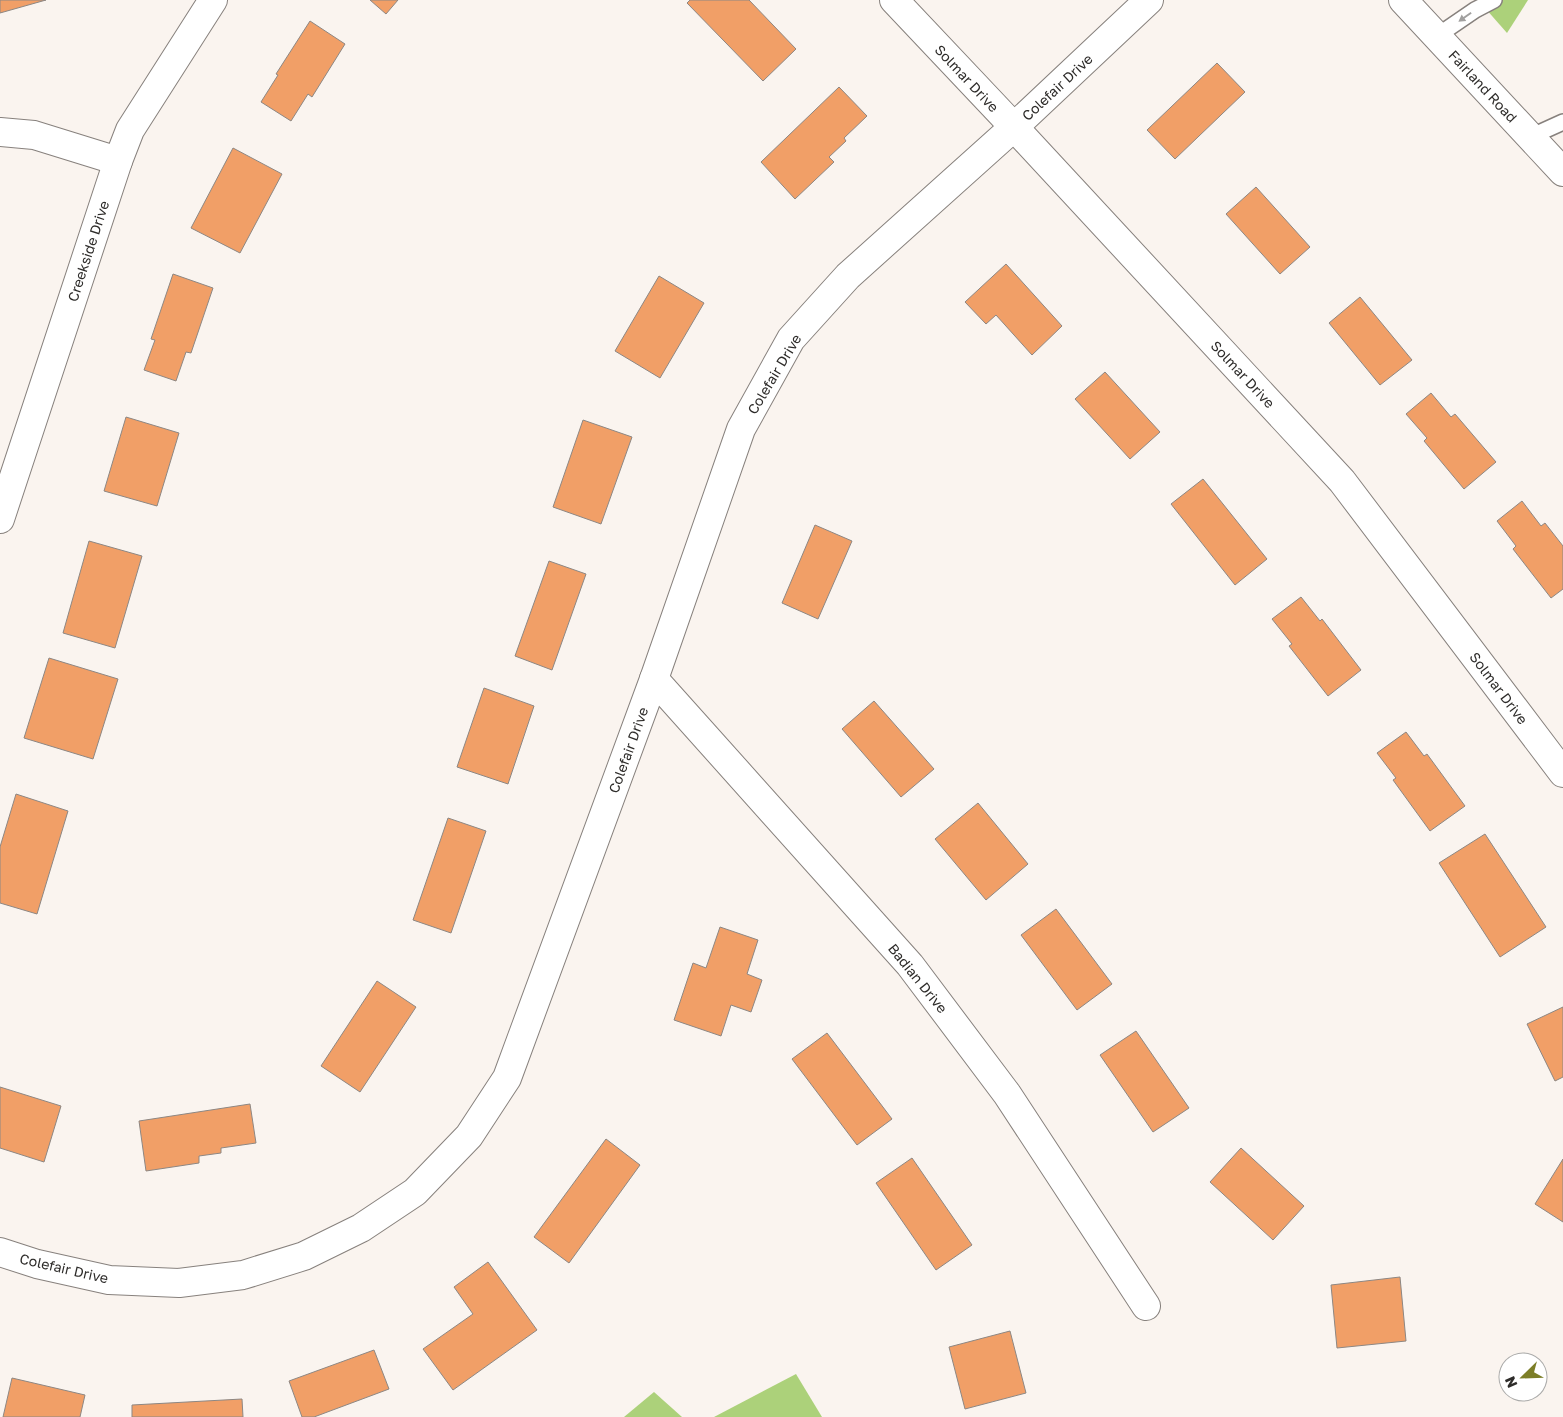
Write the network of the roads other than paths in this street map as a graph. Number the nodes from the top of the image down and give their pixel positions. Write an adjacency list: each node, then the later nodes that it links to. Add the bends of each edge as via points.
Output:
1 (213, 0): 11 (street, Creekside Drive, via 130,130)
2 (894, 0): 8 (street, Solmar Drive)
3 (1149, 0): 8 (street, Colefair Drive)
4 (1403, 0): 6 (street, Fairland Road)
5 (1494, 0): 6 (lane, one-way to 6)
6 (1437, 36): 10 (street, Fairland Road)
7 (1563, 122): 10 (lane)
8 (1014, 127): 14 (street, Colefair Drive, via 848,276 791,340 741,429); 15 (street, Solmar Drive, via 1342,481)
9 (0, 132): 11 (street, via 34,135)
10 (1530, 137): 12 (street, Fairland Road)
11 (118, 161): 13 (street, Creekside Drive)
12 (1563, 172)
13 (0, 519)
14 (654, 679): 16 (street, Colefair Drive, via 507,1078 469,1136 415,1192 362,1228 312,1252 243,1275 179,1282 108,1280); 17 (street, Badian Drive, via 910,965 1007,1094)
15 (1563, 773)
16 (0, 1252)
17 (1146, 1306)

